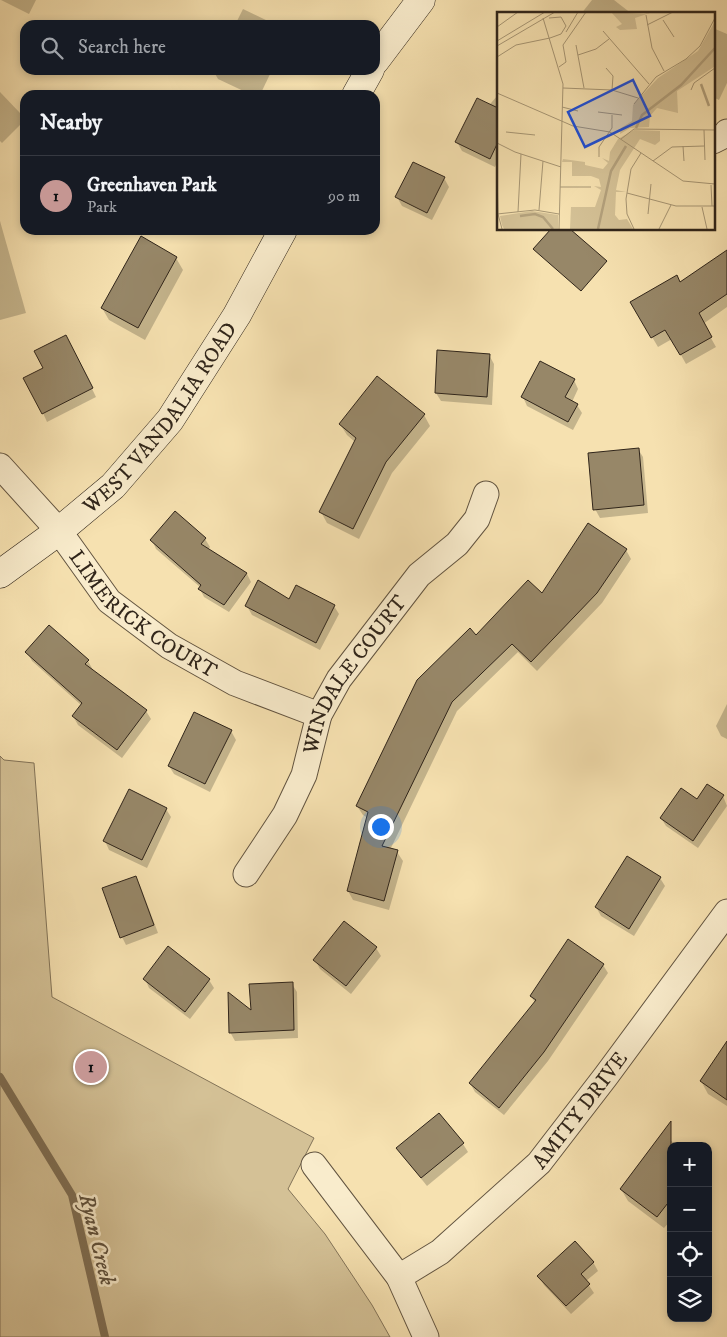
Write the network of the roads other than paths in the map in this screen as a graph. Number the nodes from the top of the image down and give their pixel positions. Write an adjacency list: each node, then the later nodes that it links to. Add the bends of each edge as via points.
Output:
1 (421, 0): 2 (main road)
2 (380, 54)
3 (367, 75): 4 (main road)
4 (359, 90)
5 (727, 132): 6 (street)
6 (714, 141)
7 (280, 235): 10 (main road, WEST VANDALIA ROAD, via 237,315 170,420 113,486)
8 (0, 466): 10 (street, LIMERICK COURT)
9 (486, 494): 12 (street, WINDALE COURT, via 477,519 456,544 419,575 339,679)
10 (59, 531): 11 (main road, WEST VANDALIA ROAD); 12 (street, LIMERICK COURT, via 109,601 169,646 235,683)
11 (0, 574)
12 (319, 715): 13 (street, WINDALE COURT, via 304,775 285,815)
13 (246, 874)
14 (726, 916): 16 (street, AMITY DRIVE, via 539,1163 440,1252)
15 (314, 1166): 16 (street)
16 (399, 1277): 17 (street)
17 (426, 1337)

